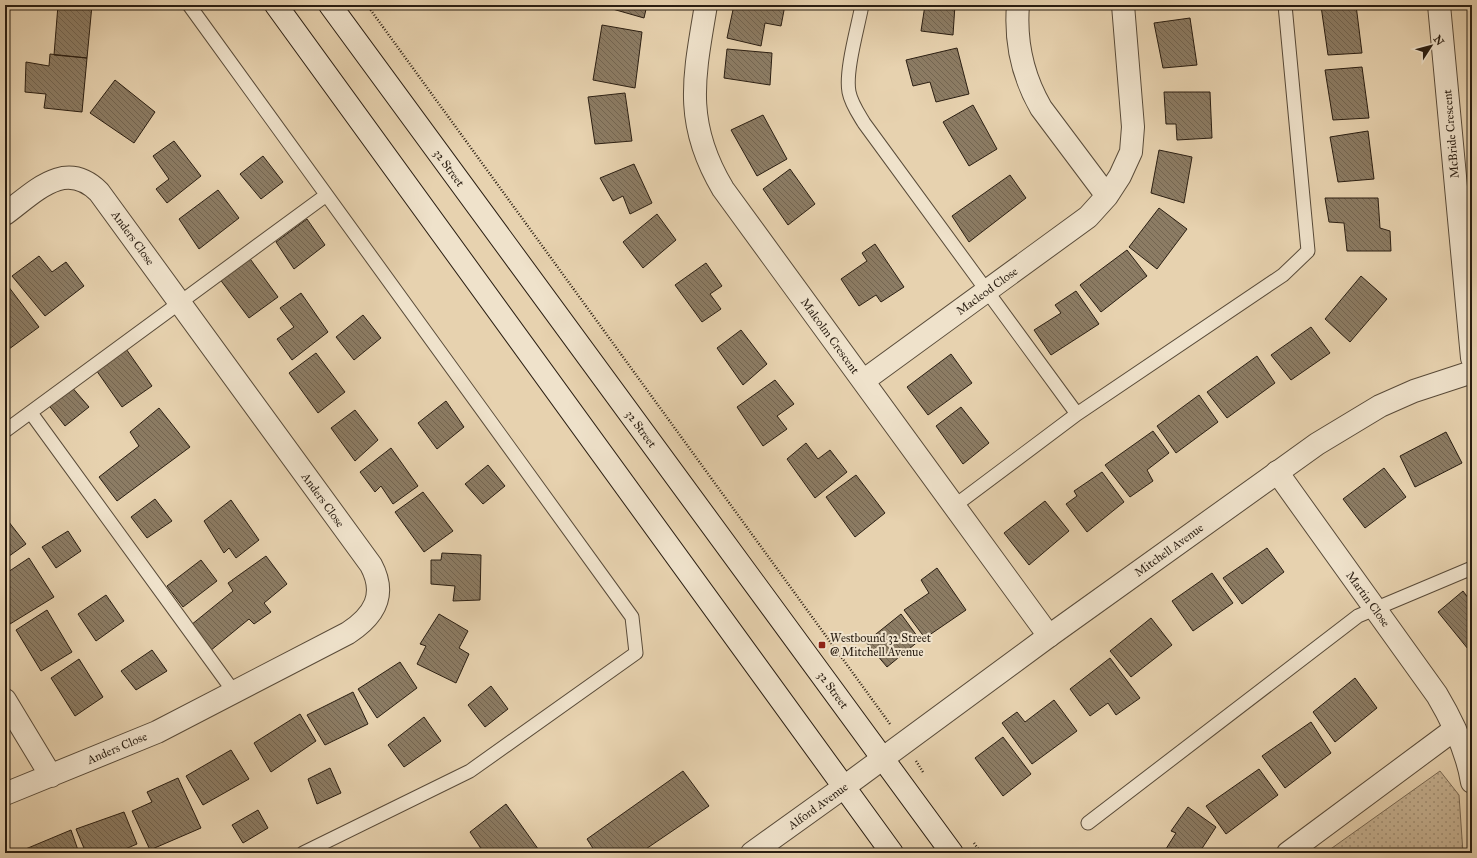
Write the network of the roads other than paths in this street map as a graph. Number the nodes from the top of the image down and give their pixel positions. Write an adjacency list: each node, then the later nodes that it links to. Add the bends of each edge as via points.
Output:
1 (189, 5): 10 (lane)
2 (276, 5): 32 (street)
3 (330, 5): 29 (street, 32 Street)
4 (706, 5): 17 (street, Malcolm Crescent, via 696,62 695,106 696,128 706,159 723,189)
5 (862, 5): 13 (lane, via 850,72 849,91 854,107)
6 (1018, 5): 11 (street, via 1019,54 1032,93)
7 (1123, 5): 11 (street, Macleod Close, via 1133,140 1127,166)
8 (1285, 5): 19 (lane, via 1308,250 1283,275)
9 (1439, 5): 15 (street, McBride Crescent)
10 (325, 196): 14 (lane); 35 (lane, via 632,617 636,653 470,771)
11 (1107, 196): 13 (street, Macleod Close, via 1088,217)
12 (5, 214): 14 (street, Anders Close, via 56,179 74,177 91,184 100,192)
13 (986, 291): 17 (street, Macleod Close); 19 (lane)
14 (179, 302): 18 (lane); 26 (street, Anders Close, via 370,565 376,575 378,587 375,606 370,616 361,624)
15 (1472, 358)
16 (1472, 372): 21 (street, Mitchell Avenue, via 1414,391 1380,406 1349,423)
17 (863, 381): 22 (street, Malcolm Crescent)
18 (31, 413): 20 (lane); 26 (lane)
19 (1077, 414): 22 (lane)
20 (5, 431)
21 (1276, 472): 24 (street, Martin Close); 25 (street, Mitchell Avenue)
22 (954, 507): 25 (street, Malcolm Crescent)
23 (1472, 568): 24 (lane)
24 (1375, 608): 28 (street, Martin Close, via 1437,695); 34 (lane, via 1358,616)
25 (1049, 636): 29 (street, Mitchell Avenue)
26 (234, 692): 30 (street, Anders Close, via 157,732)
27 (5, 700): 30 (street)
28 (1455, 729): 31 (street, Martin Close); 39 (street)
29 (883, 758): 32 (street, Alford Avenue); 38 (street, 32 Street)
30 (51, 776): 33 (street, Anders Close)
31 (1472, 782)
32 (844, 787): 36 (street, Alford Avenue); 37 (street)
33 (5, 794)
34 (1088, 823)
35 (303, 853)
36 (752, 853)
37 (892, 853)
38 (952, 853)
39 (1288, 853)

